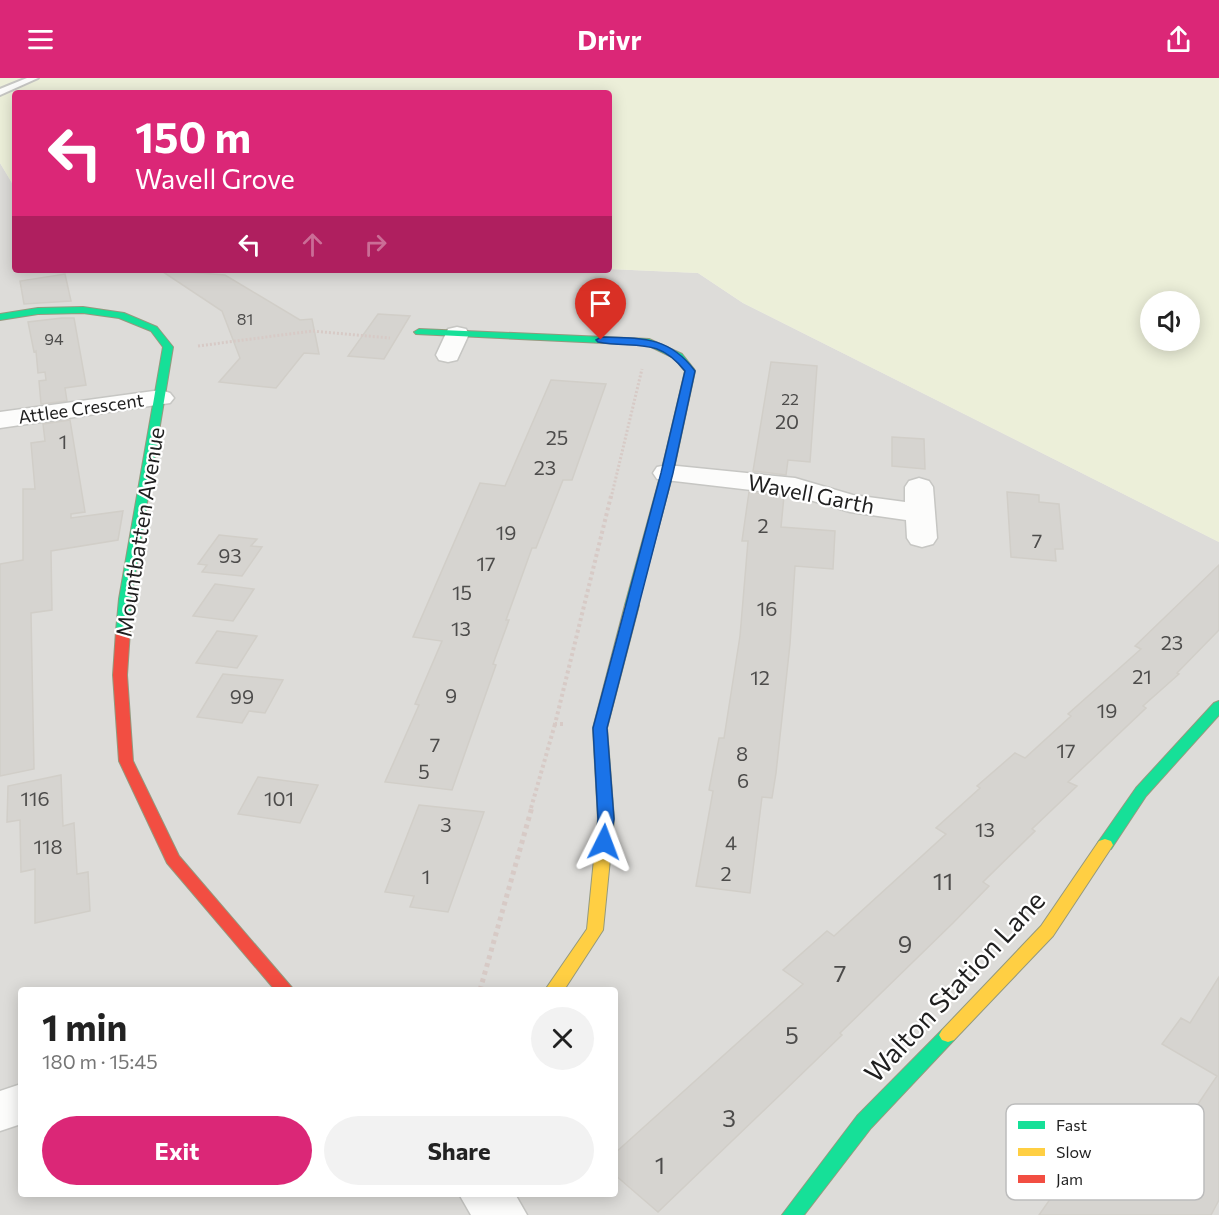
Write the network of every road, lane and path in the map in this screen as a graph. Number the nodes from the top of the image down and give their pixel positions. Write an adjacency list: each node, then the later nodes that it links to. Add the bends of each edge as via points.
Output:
1 (34, 78): 2 (lane)
2 (0, 92)
3 (0, 317): 5 (street, via 83,310 121,315 154,329)
4 (419, 332): 5 (path, via 415,340 312,331); 9 (street, via 453,344 649,342 678,356 690,371)
5 (168, 351): 7 (street, Mountbatten Avenue)
6 (631, 366): 12 (path, via 643,366)
7 (161, 398): 8 (street, Attlee Crescent); 14 (street, Mountbatten Avenue, via 125,599 120,675 126,761 173,859)
8 (0, 420)
9 (667, 473): 10 (street, Wavell Garth, via 795,487 850,503); 13 (street)
10 (920, 513)
11 (1219, 706): 21 (street, Walton Station Lane, via 1141,792 1047,930 864,1122)
12 (555, 724): 13 (path); 15 (path)
13 (600, 728): 16 (street, via 606,819 595,930)
14 (282, 987)
15 (481, 987)
16 (556, 987)
17 (18, 1105): 18 (street)
18 (0, 1111)
19 (486, 1197): 20 (street)
20 (502, 1215)
21 (792, 1215)

